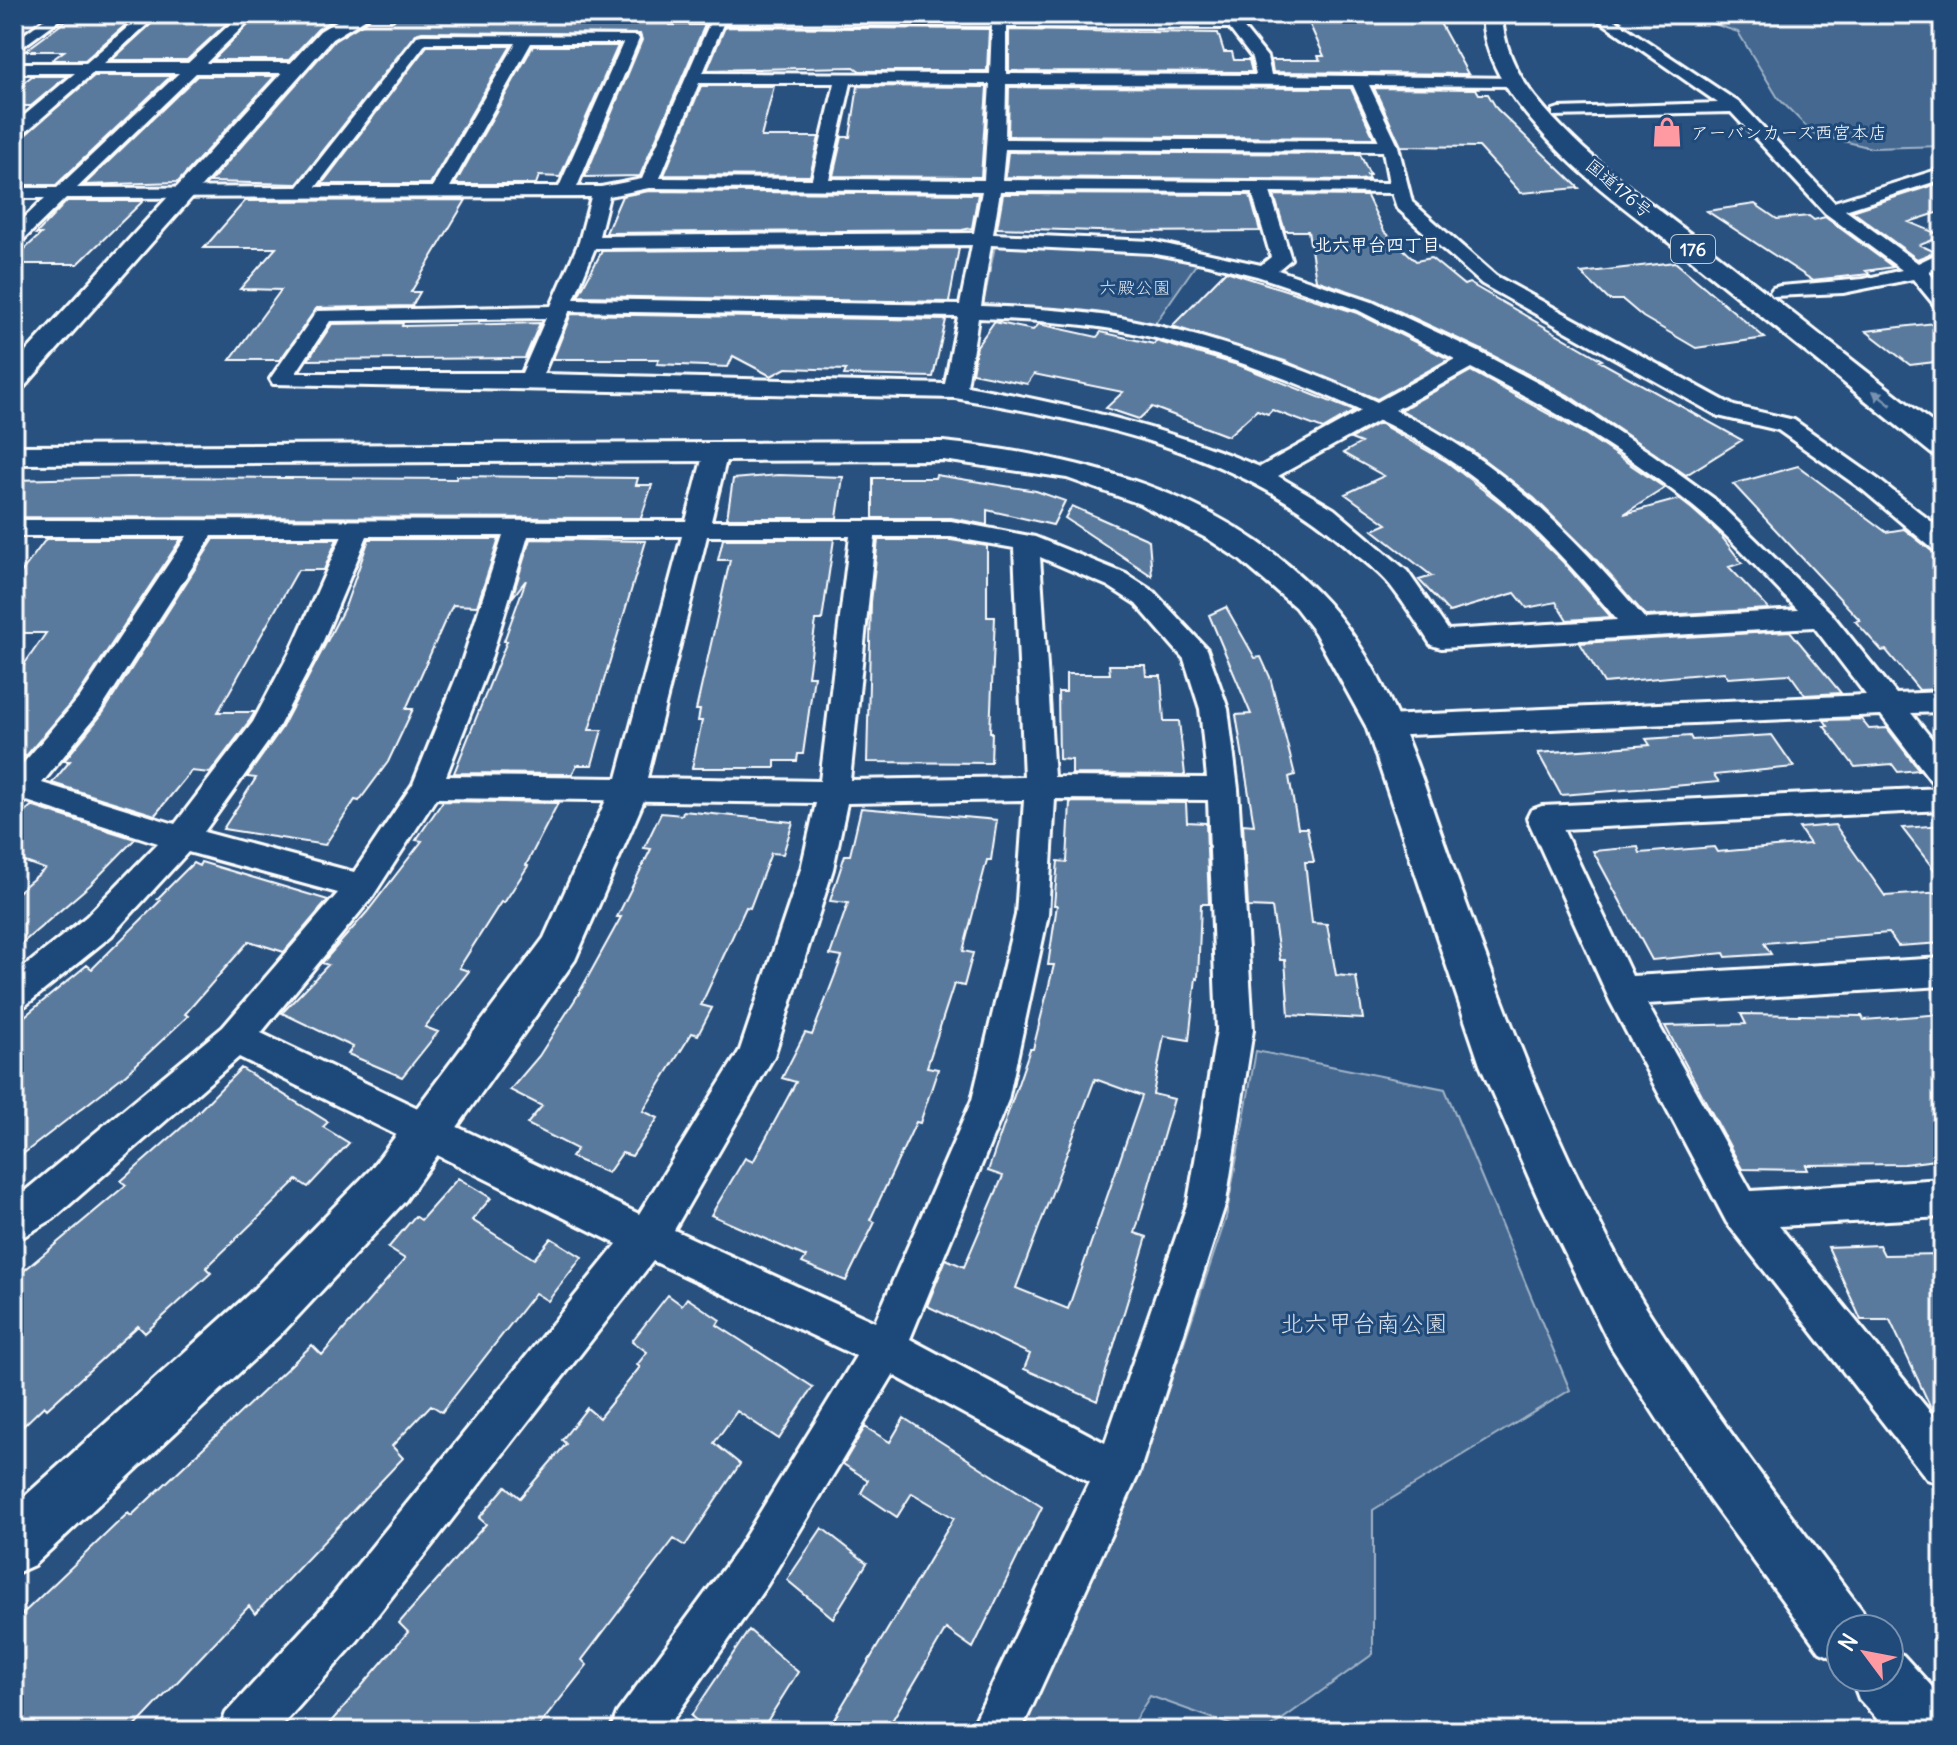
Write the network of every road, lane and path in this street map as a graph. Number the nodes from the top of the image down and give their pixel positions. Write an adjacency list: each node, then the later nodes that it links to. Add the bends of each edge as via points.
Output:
1 (60, 14): 12 (street)
2 (152, 14): 14 (street)
3 (249, 14): 15 (street)
4 (364, 14): 16 (street, via 336,27)
5 (1492, 14): 22 (highway, 国道176号 / 176, via 1496,41)
6 (1513, 14): 24 (highway, 国道176号 / 176, via 1522,55)
7 (1597, 14): 23 (street)
8 (882, 21): 9 (street); 10 (street, via 880,36); 17 (street, via 718,20)
9 (999, 23): 19 (street); 20 (street, via 1233,24 1259,57)
10 (840, 36)
11 (527, 38): 34 (street, via 422,39); 35 (street); 36 (street, via 632,39)
12 (14, 49)
13 (14, 68): 14 (street)
14 (88, 68): 15 (street); 25 (street)
15 (193, 68): 16 (street); 39 (street)
16 (296, 68): 40 (street)
17 (695, 78): 18 (street); 29 (street)
18 (844, 78): 19 (street); 30 (street)
19 (999, 79): 20 (street); 26 (street)
20 (1265, 81): 21 (street)
21 (1359, 81): 22 (street); 27 (street)
22 (1513, 81): 58 (highway, 国道176号 / 176, one-way to 22, via 1567,144)
23 (1735, 107): 24 (street); 41 (street)
24 (1559, 113): 48 (highway, 国道176号 / 176, via 1630,177)
25 (14, 133)
26 (997, 144): 27 (street); 31 (street)
27 (1390, 146): 33 (street)
28 (1943, 173): 41 (street)
29 (649, 183): 30 (street); 37 (street)
30 (819, 186): 31 (street)
31 (992, 187): 32 (street); 43 (street)
32 (1260, 188): 33 (street); 46 (street, via 1281,259)
33 (1399, 188): 69 (street, via 1403,204 1489,280 1726,411 1786,425)
34 (303, 192): 35 (street); 40 (street)
35 (438, 192): 36 (street)
36 (566, 192): 37 (street)
37 (601, 192): 44 (street)
38 (14, 193): 39 (street)
39 (62, 193): 40 (street); 42 (street)
40 (182, 193): 54 (street)
41 (1831, 209): 47 (street)
42 (14, 238)
43 (982, 239): 44 (street); 46 (street, via 1151,247); 51 (street)
44 (588, 242): 50 (street)
45 (1943, 257): 47 (street)
46 (1264, 272): 52 (street, via 1365,306)
47 (1919, 273): 48 (street); 49 (street)
48 (1780, 292): 57 (highway, 国道176号 / 176)
49 (1943, 303)
50 (560, 309): 51 (street); 53 (street); 53 (street, via 324,315 281,379)
51 (969, 311): 55 (street); 56 (street, via 1140,330 1230,353)
52 (1473, 358): 56 (street); 71 (street, via 1558,403 1680,485)
53 (530, 380): 55 (street)
54 (14, 381)
55 (955, 391): 61 (street, via 1123,425)
56 (1378, 411): 61 (street); 72 (street, via 1505,489 1567,545)
57 (1943, 418)
58 (1943, 447)
59 (716, 452): 60 (street); 66 (street); 75 (street, via 943,451 1014,459 1088,474 1172,507 1278,574 1326,623)
60 (14, 455)
61 (1261, 476): 72 (street, via 1325,514 1398,577 1441,639)
62 (359, 526): 63 (street); 67 (street); 84 (street, via 264,728)
63 (205, 527): 65 (street); 79 (street, via 90,704)
64 (864, 527): 66 (street); 68 (street, via 951,529); 82 (street)
65 (24, 528): 70 (street)
66 (694, 528): 67 (street); 81 (street)
67 (518, 529): 77 (street, via 474,668)
68 (1026, 542): 78 (street); 80 (street, via 1117,580 1145,598 1197,656 1214,709)
69 (1943, 544)
70 (14, 557)
71 (1821, 618): 72 (street); 74 (street)
72 (1638, 628)
73 (1943, 702): 74 (street)
74 (1891, 705): 75 (street); 76 (street)
75 (1384, 726): 99 (street, via 1503,1065 1554,1180 1629,1329 1730,1481)
76 (1943, 774)
77 (427, 787): 81 (street); 85 (street)
78 (1040, 788): 80 (street); 82 (street); 95 (street, via 1032,915 990,1100)
79 (17, 789): 84 (street)
80 (1223, 789): 97 (street, via 1235,1030 1225,1099 1207,1202)
81 (629, 791): 82 (street); 90 (street, via 560,948)
82 (834, 792): 94 (street, via 817,869 756,1056)
83 (1943, 799): 87 (street, via 1542,818)
84 (182, 838): 85 (street); 88 (street, via 99,926)
85 (362, 887): 89 (street)
86 (1943, 972): 87 (street)
87 (1622, 991): 92 (street)
88 (14, 995)
89 (236, 1038): 90 (street); 93 (street)
90 (428, 1131): 94 (street); 98 (street, via 388,1185 267,1312)
91 (1943, 1198): 92 (street)
92 (1741, 1210): 96 (street)
93 (14, 1223)
94 (647, 1238): 95 (street); 101 (street, via 341,1623)
95 (885, 1348): 97 (street); 102 (street, via 751,1569)
96 (1943, 1463)
97 (1117, 1473): 103 (street)
98 (14, 1545)
99 (1828, 1613)
100 (1896, 1693): 104 (street)
101 (244, 1731)
102 (635, 1731)
103 (995, 1731)
104 (1930, 1731)

